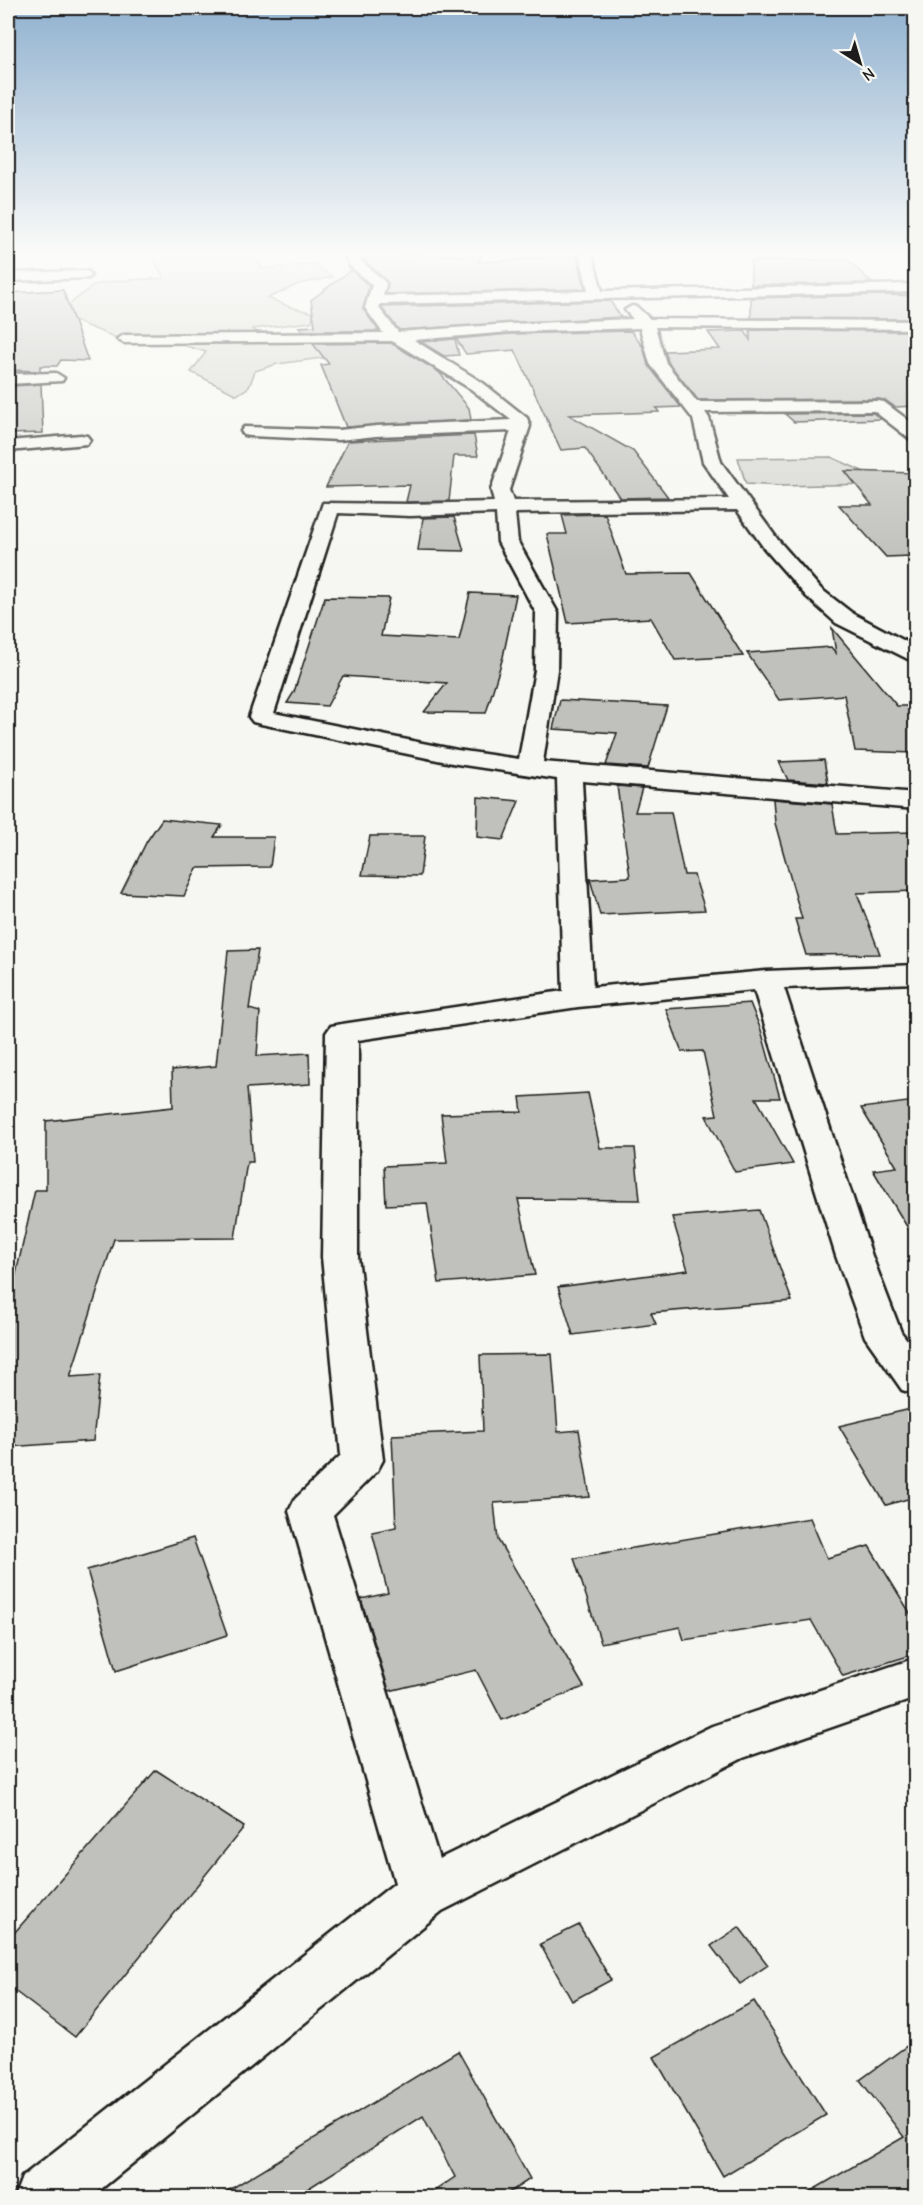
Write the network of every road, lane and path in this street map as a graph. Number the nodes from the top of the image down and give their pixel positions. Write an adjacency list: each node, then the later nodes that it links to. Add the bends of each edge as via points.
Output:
1 (430, 357): 6 (street, via 519,418)
2 (656, 357): 5 (street)
3 (56, 378): 4 (street)
4 (8, 379)
5 (693, 406): 8 (street, via 878,406); 11 (street, via 701,418 712,462)
6 (521, 426): 7 (street, via 339,435); 12 (street, via 500,490)
7 (250, 431)
8 (915, 435)
9 (81, 440): 10 (street)
10 (8, 446)
11 (742, 504): 12 (street); 14 (street, via 814,594 844,618)
12 (505, 507): 16 (street, via 508,542 547,613 546,670); 16 (street, via 330,507 261,717)
13 (915, 639): 14 (street)
14 (890, 642): 15 (street)
15 (915, 656)
16 (531, 769): 17 (street)
17 (569, 772): 18 (street); 21 (street)
18 (915, 801)
19 (915, 974): 20 (street)
20 (766, 980): 21 (street); 22 (street, via 884,1337)
21 (578, 998): 24 (street, via 342,1034 340,1257 362,1460 310,1511)
22 (915, 1380)
23 (915, 1678): 24 (street, via 729,1741)
24 (424, 1893): 25 (street)
25 (43, 2198)

